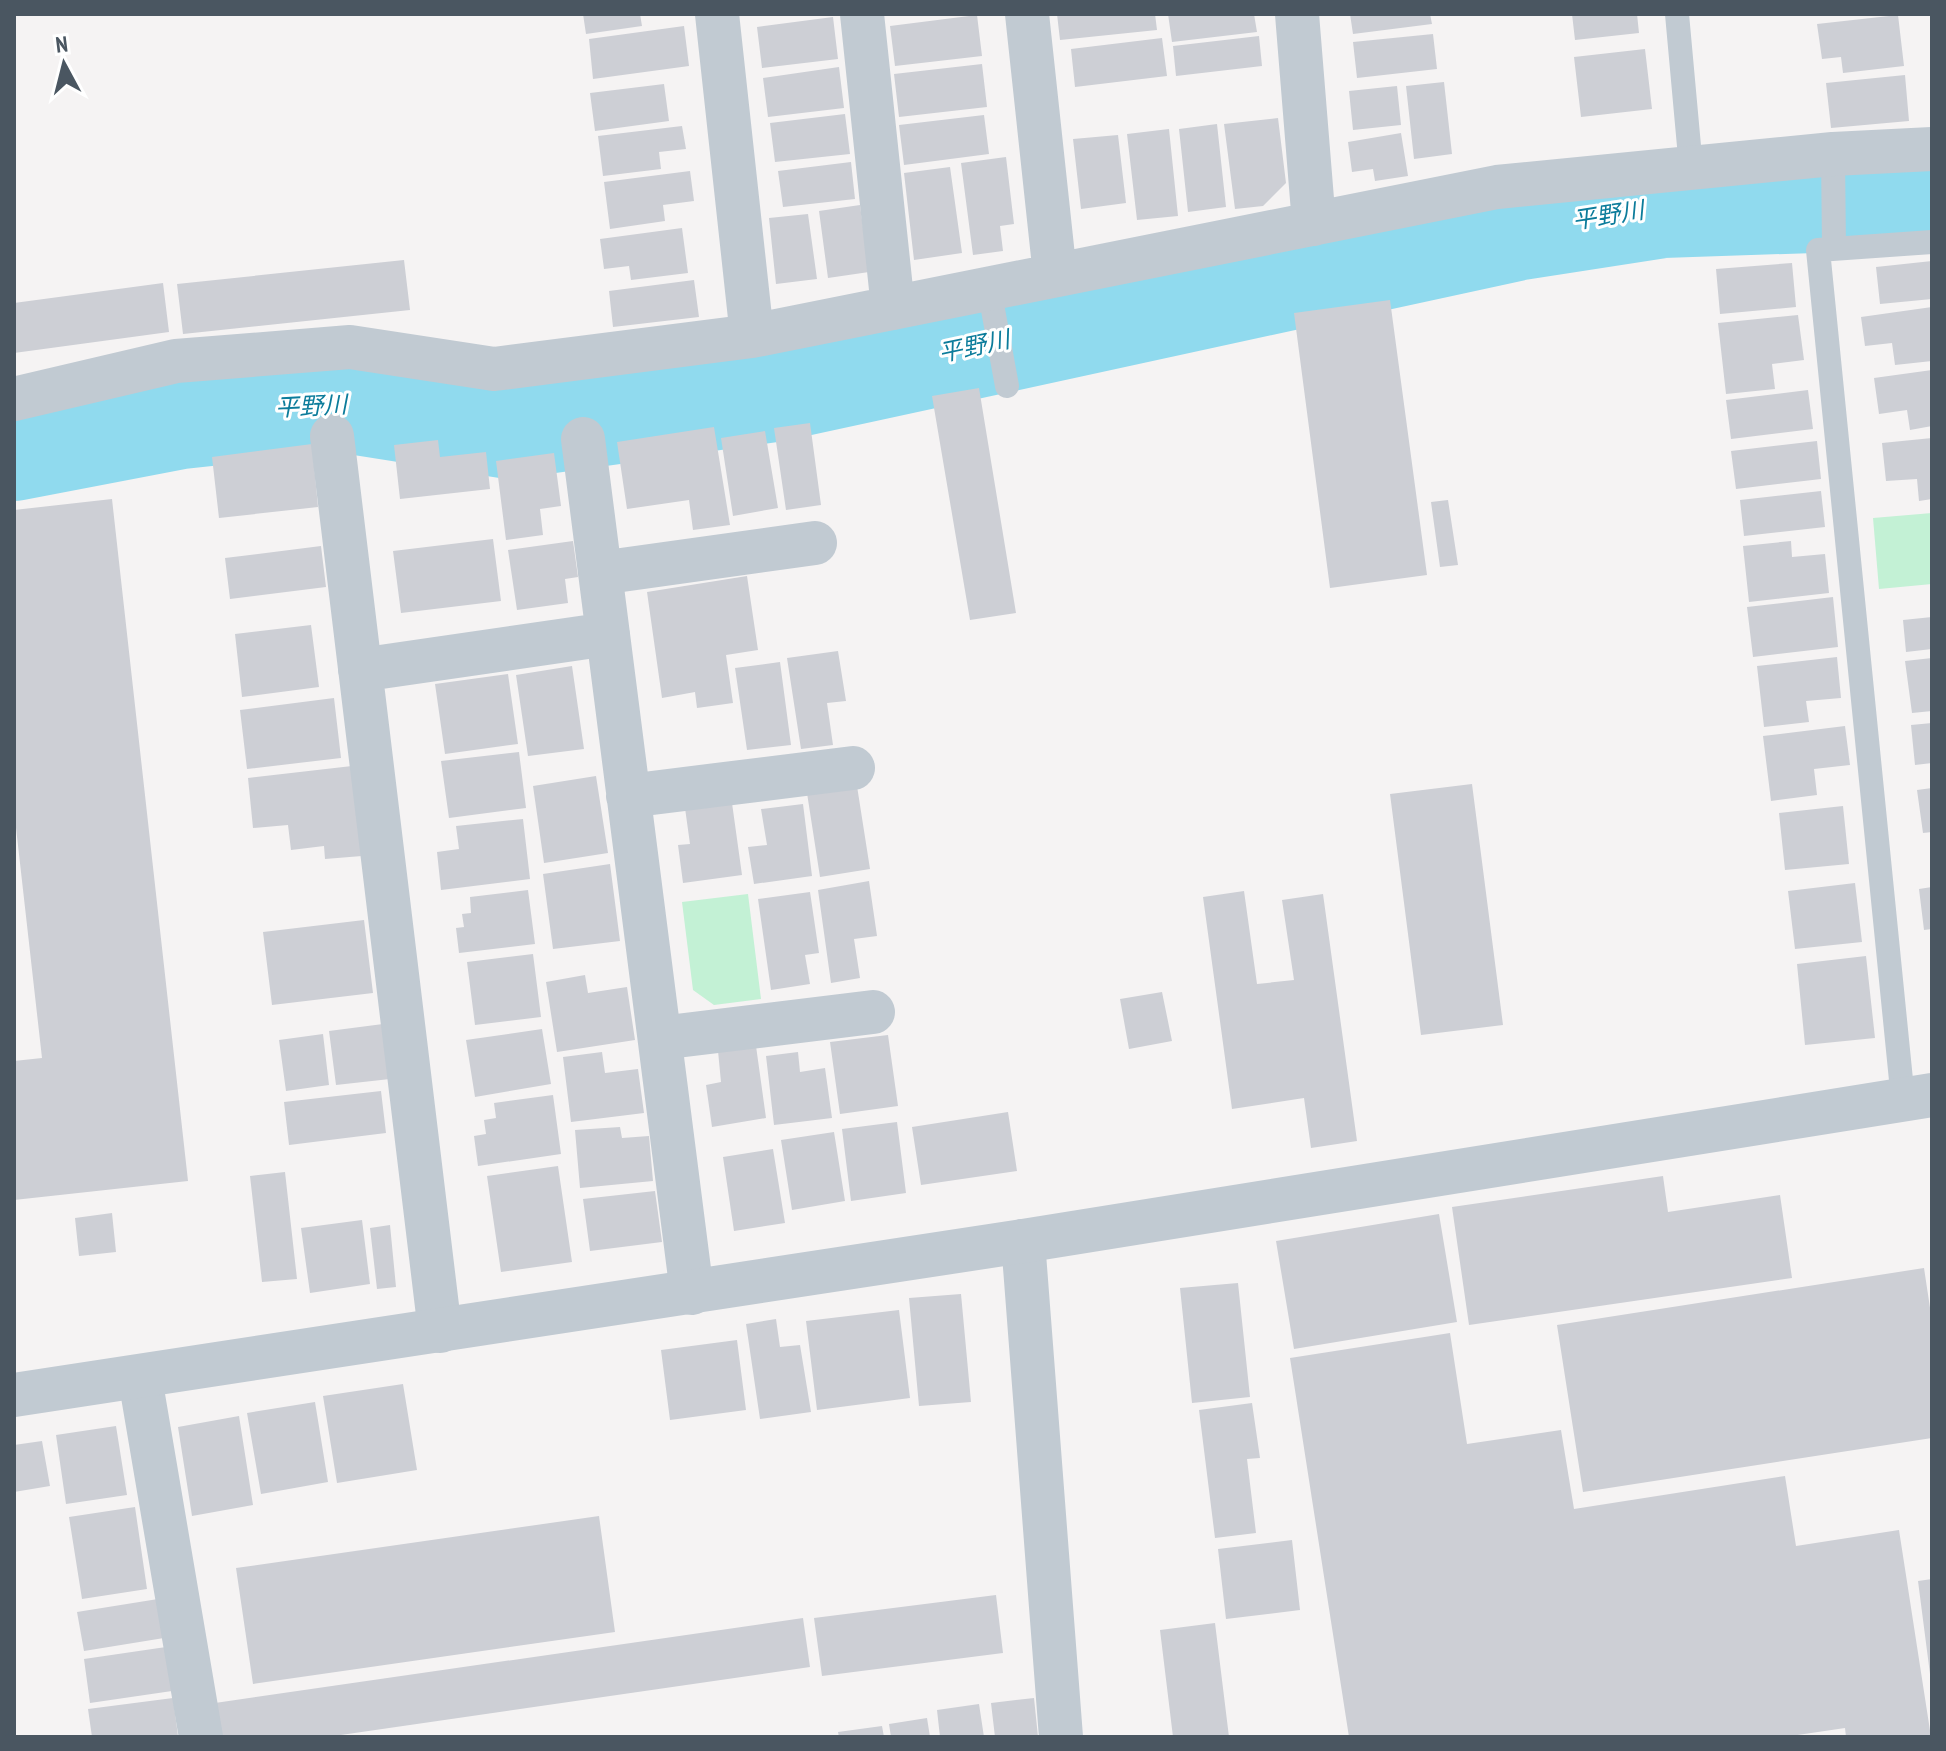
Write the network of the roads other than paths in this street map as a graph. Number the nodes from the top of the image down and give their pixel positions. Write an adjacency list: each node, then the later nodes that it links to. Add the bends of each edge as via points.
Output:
1 (717, 14): 15 (street)
2 (862, 14): 14 (street)
3 (1027, 14): 12 (street)
4 (1297, 14): 9 (street)
5 (1677, 14): 8 (lane)
6 (1932, 149): 7 (street)
7 (1833, 165): 8 (street); 10 (lane)
8 (1691, 168): 9 (street, via 1497,187)
9 (1314, 224): 12 (street)
10 (1834, 238): 11 (lane); 28 (lane, via 1818,250)
11 (1932, 242)
12 (1055, 275): 13 (street)
13 (992, 304): 14 (street); 16 (lane)
14 (893, 308): 15 (street)
15 (752, 336): 17 (street, via 494,369 350,347 176,361)
16 (1007, 386)
17 (14, 399)
18 (332, 436): 23 (street)
19 (583, 439): 21 (street)
20 (815, 543): 21 (street)
21 (600, 573): 22 (street)
22 (608, 634): 23 (street); 25 (street)
23 (360, 670): 31 (street)
24 (853, 768): 25 (street)
25 (628, 796): 27 (street)
26 (873, 1012): 27 (street)
27 (660, 1038): 30 (street)
28 (1917, 1098): 29 (street)
29 (1023, 1241): 30 (street); 35 (street)
30 (692, 1293): 31 (street)
31 (440, 1331): 32 (street)
32 (140, 1378): 33 (street); 34 (street)
33 (14, 1395)
34 (201, 1737)
35 (1061, 1737)

